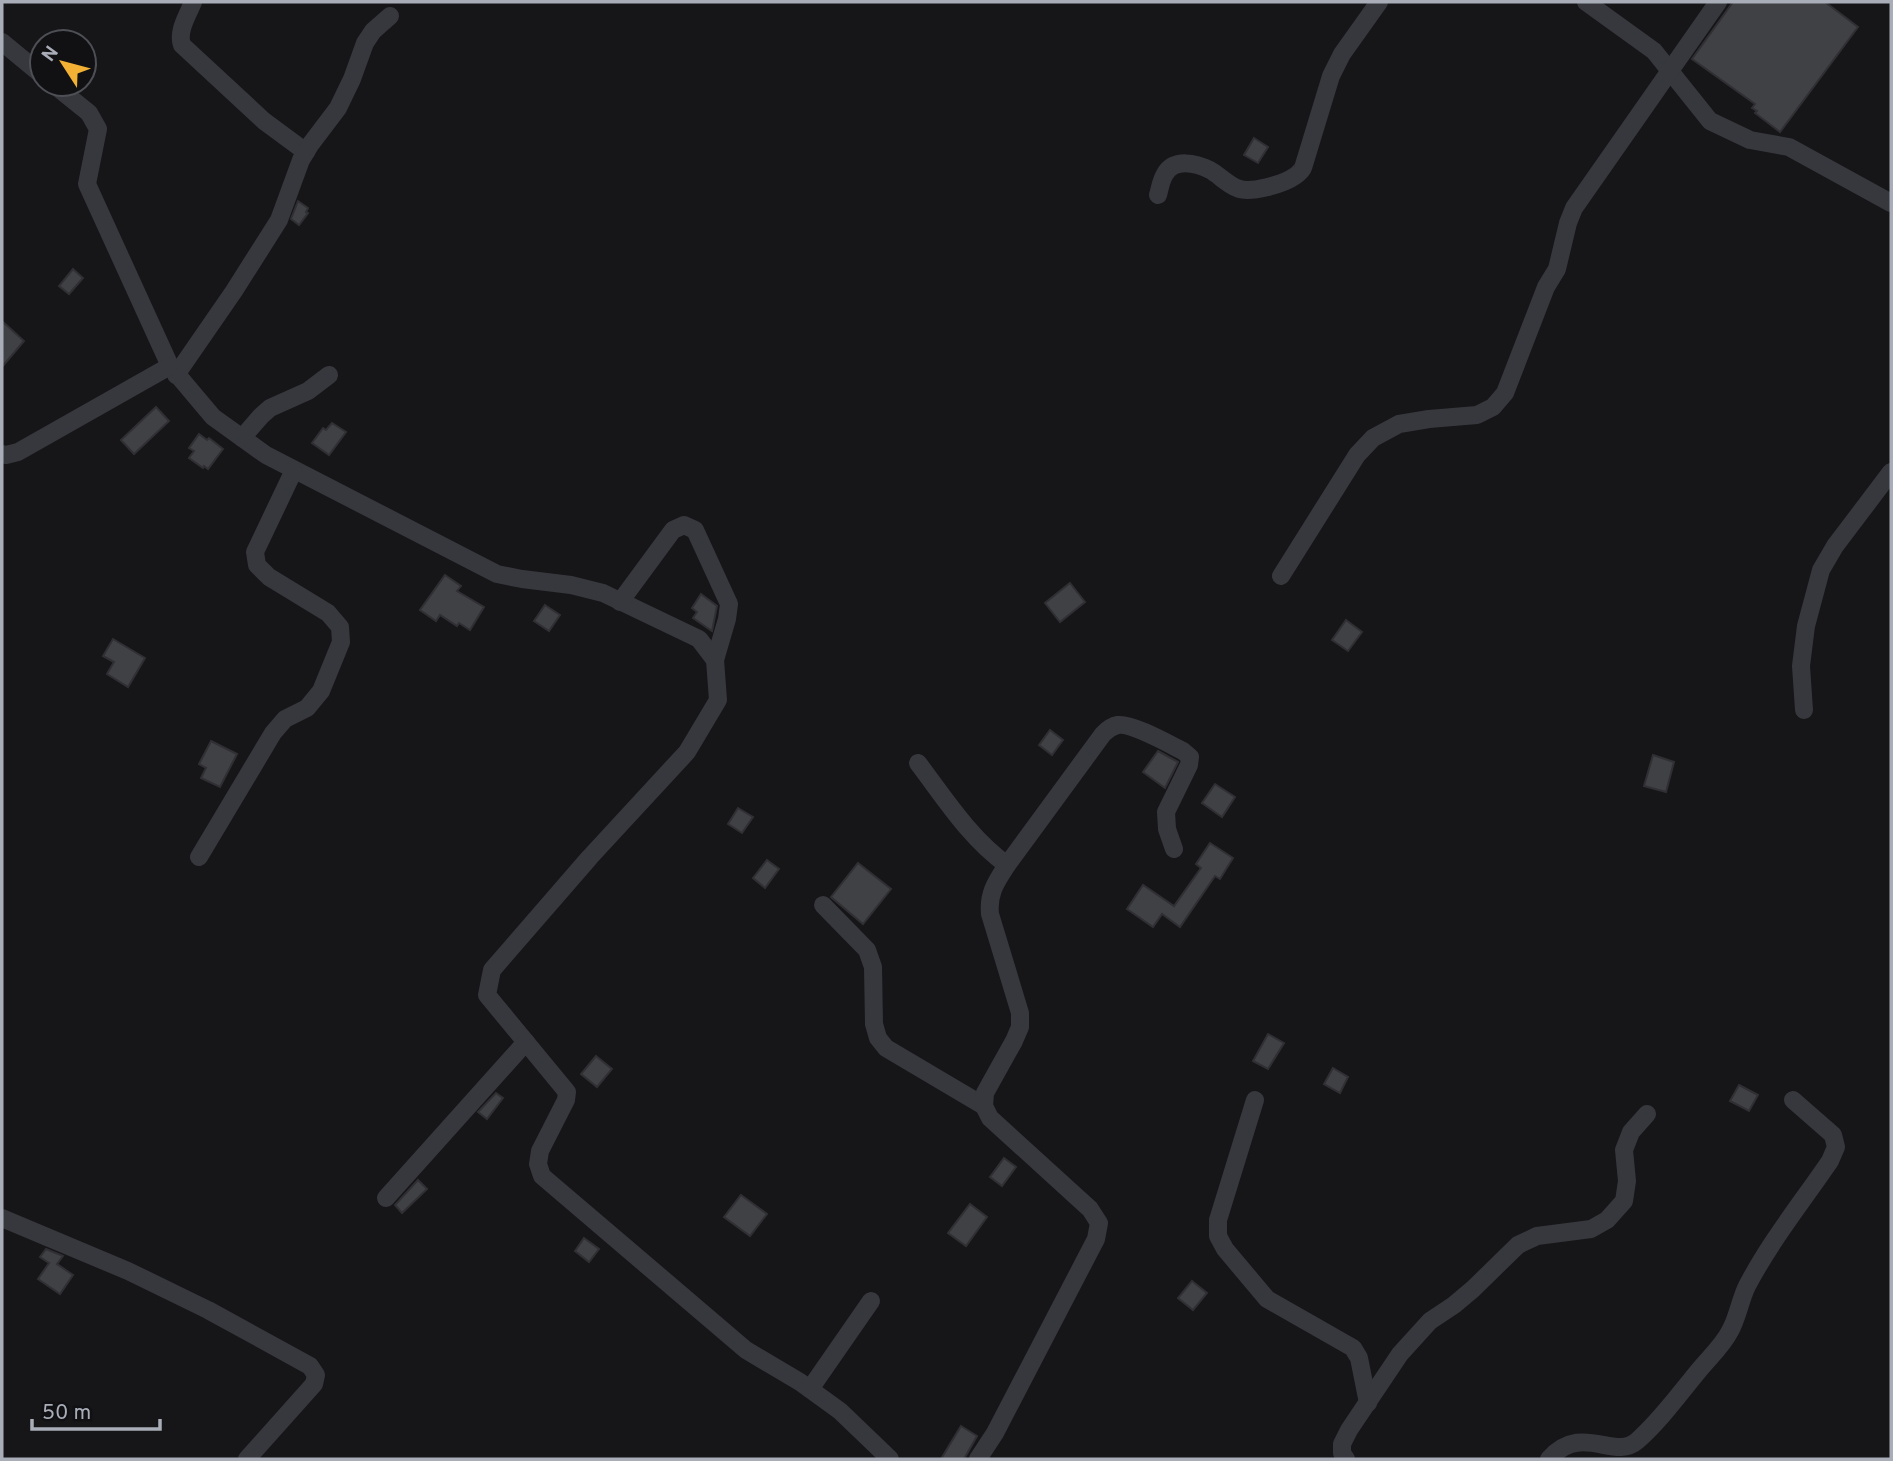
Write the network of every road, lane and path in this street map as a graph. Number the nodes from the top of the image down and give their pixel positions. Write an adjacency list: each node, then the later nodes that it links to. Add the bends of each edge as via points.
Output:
1 (193, 2): 10 (street, via 181,32 182,45 264,121)
2 (1379, 2): 11 (street, via 1331,76 1303,169 1296,176 1247,191 1209,170 1181,163 1163,176)
3 (1586, 2): 8 (street, via 1654,51)
4 (1718, 2): 8 (street)
5 (390, 16): 10 (street, via 365,43 338,108)
6 (2, 43): 7 (street)
7 (28, 64)
8 (1669, 70): 12 (street, via 1710,121 1750,140 1790,147); 19 (street, via 1574,208 1557,269 1505,393 1493,407 1477,415 1399,424 1373,438 1357,455)
9 (70, 98): 13 (street, via 89,113 98,129 87,184)
10 (306, 152): 13 (street, via 279,220 234,291)
11 (1158, 195)
12 (1891, 203)
13 (173, 370): 15 (street, via 213,417); 16 (street, via 18,452)
14 (329, 375): 15 (street, via 308,391 270,408)
15 (242, 438): 17 (street)
16 (2, 454)
17 (294, 470): 20 (street, via 497,574 571,585); 25 (street, via 255,552 257,565 269,578 328,613 340,627 341,642 321,691 274,733)
18 (1891, 472): 22 (street, via 1821,570 1801,666)
19 (1281, 576)
20 (620, 602): 21 (street, via 699,639); 21 (street, via 673,530 684,525 695,530 729,604)
21 (715, 660): 28 (street, via 718,700 687,752 492,970 487,995)
22 (1804, 710)
23 (918, 763): 26 (street, via 973,836)
24 (1174, 849): 26 (street, via 1166,812 1190,757 1120,724 1102,734)
25 (199, 857)
26 (1007, 865): 31 (street, via 994,886 990,914 1020,1013 1020,1027 985,1093)
27 (823, 905): 31 (street, via 867,950 873,967 874,1024 886,1048)
28 (526, 1042): 33 (street); 36 (street, via 567,1092 540,1151 542,1176 746,1350)
29 (1255, 1100): 37 (street, via 1218,1220 1218,1236 1267,1299 1353,1348)
30 (1793, 1100): 42 (street, via 1833,1135 1836,1147 1746,1288 1729,1334 1634,1444 1621,1448 1573,1443)
31 (984, 1106): 40 (street, via 990,1118 1090,1209 1099,1223 1096,1239)
32 (1647, 1115): 37 (street, via 1631,1132 1624,1150 1624,1201 1606,1220 1591,1229 1537,1236 1518,1245 1473,1289 1430,1321)
33 (386, 1198)
34 (2, 1218): 38 (street, via 197,1304 310,1366 316,1374 314,1384)
35 (871, 1301): 36 (street)
36 (810, 1389): 39 (street)
37 (1368, 1403): 41 (street, via 1342,1444)
38 (247, 1459)
39 (890, 1459)
40 (978, 1459)
41 (1346, 1459)
42 (1549, 1459)

